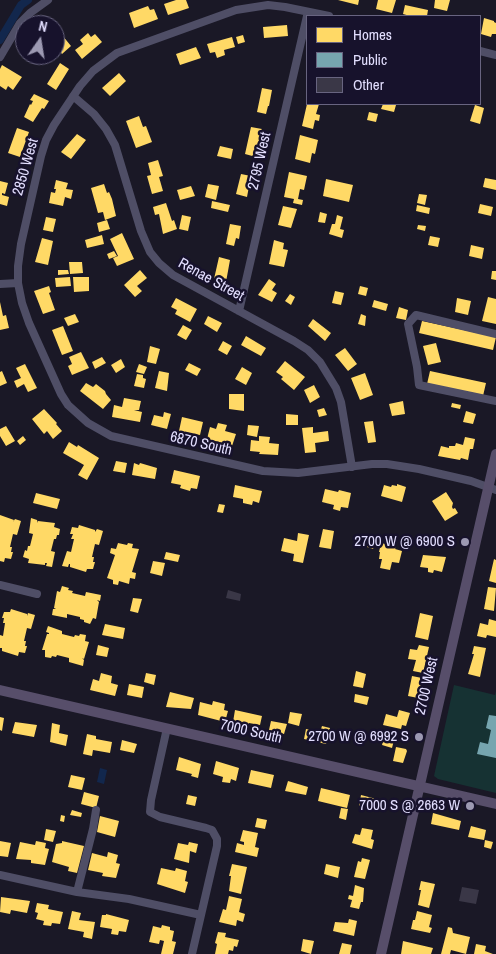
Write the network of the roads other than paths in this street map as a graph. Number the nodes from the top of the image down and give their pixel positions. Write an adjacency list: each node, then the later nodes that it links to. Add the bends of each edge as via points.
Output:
1 (48, 0): 6 (street, via 20,23)
2 (308, 15): 7 (street, 2850 West, via 268,5 221,15 117,54 93,70)
3 (306, 24): 10 (street, 2795 West)
4 (481, 51): 5 (street)
5 (496, 55)
6 (0, 57)
7 (73, 96): 8 (street, 2850 West, via 50,132 41,156 21,244); 10 (street, Renae Street, via 94,114 116,145 150,252 172,275)
8 (18, 283): 9 (street); 12 (street, 2850 West, via 28,324)
9 (0, 284)
10 (239, 311): 15 (street, Renae Street, via 294,341 320,362 341,402)
11 (496, 334): 13 (street, via 416,316 408,324 419,385)
12 (61, 394): 15 (street, 6870 South, via 88,423 123,440 263,471 298,473)
13 (496, 401)
14 (496, 454): 16 (main road, 2700 West)
15 (352, 466): 16 (street, 6870 South, via 403,466)
16 (492, 489): 21 (main road, 2700 West)
17 (0, 585): 18 (street)
18 (37, 594)
19 (0, 690): 20 (main road, 7000 South)
20 (167, 728): 21 (main road, 7000 South); 26 (street, via 150,812 206,828 215,834 217,846)
21 (420, 786): 22 (main road, 7000 South); 28 (main road, 2700 West)
22 (496, 804)
23 (96, 810): 25 (street)
24 (0, 875): 25 (street)
25 (76, 892): 26 (street, via 130,899)
26 (201, 915): 27 (street)
27 (192, 954)
28 (381, 954)

